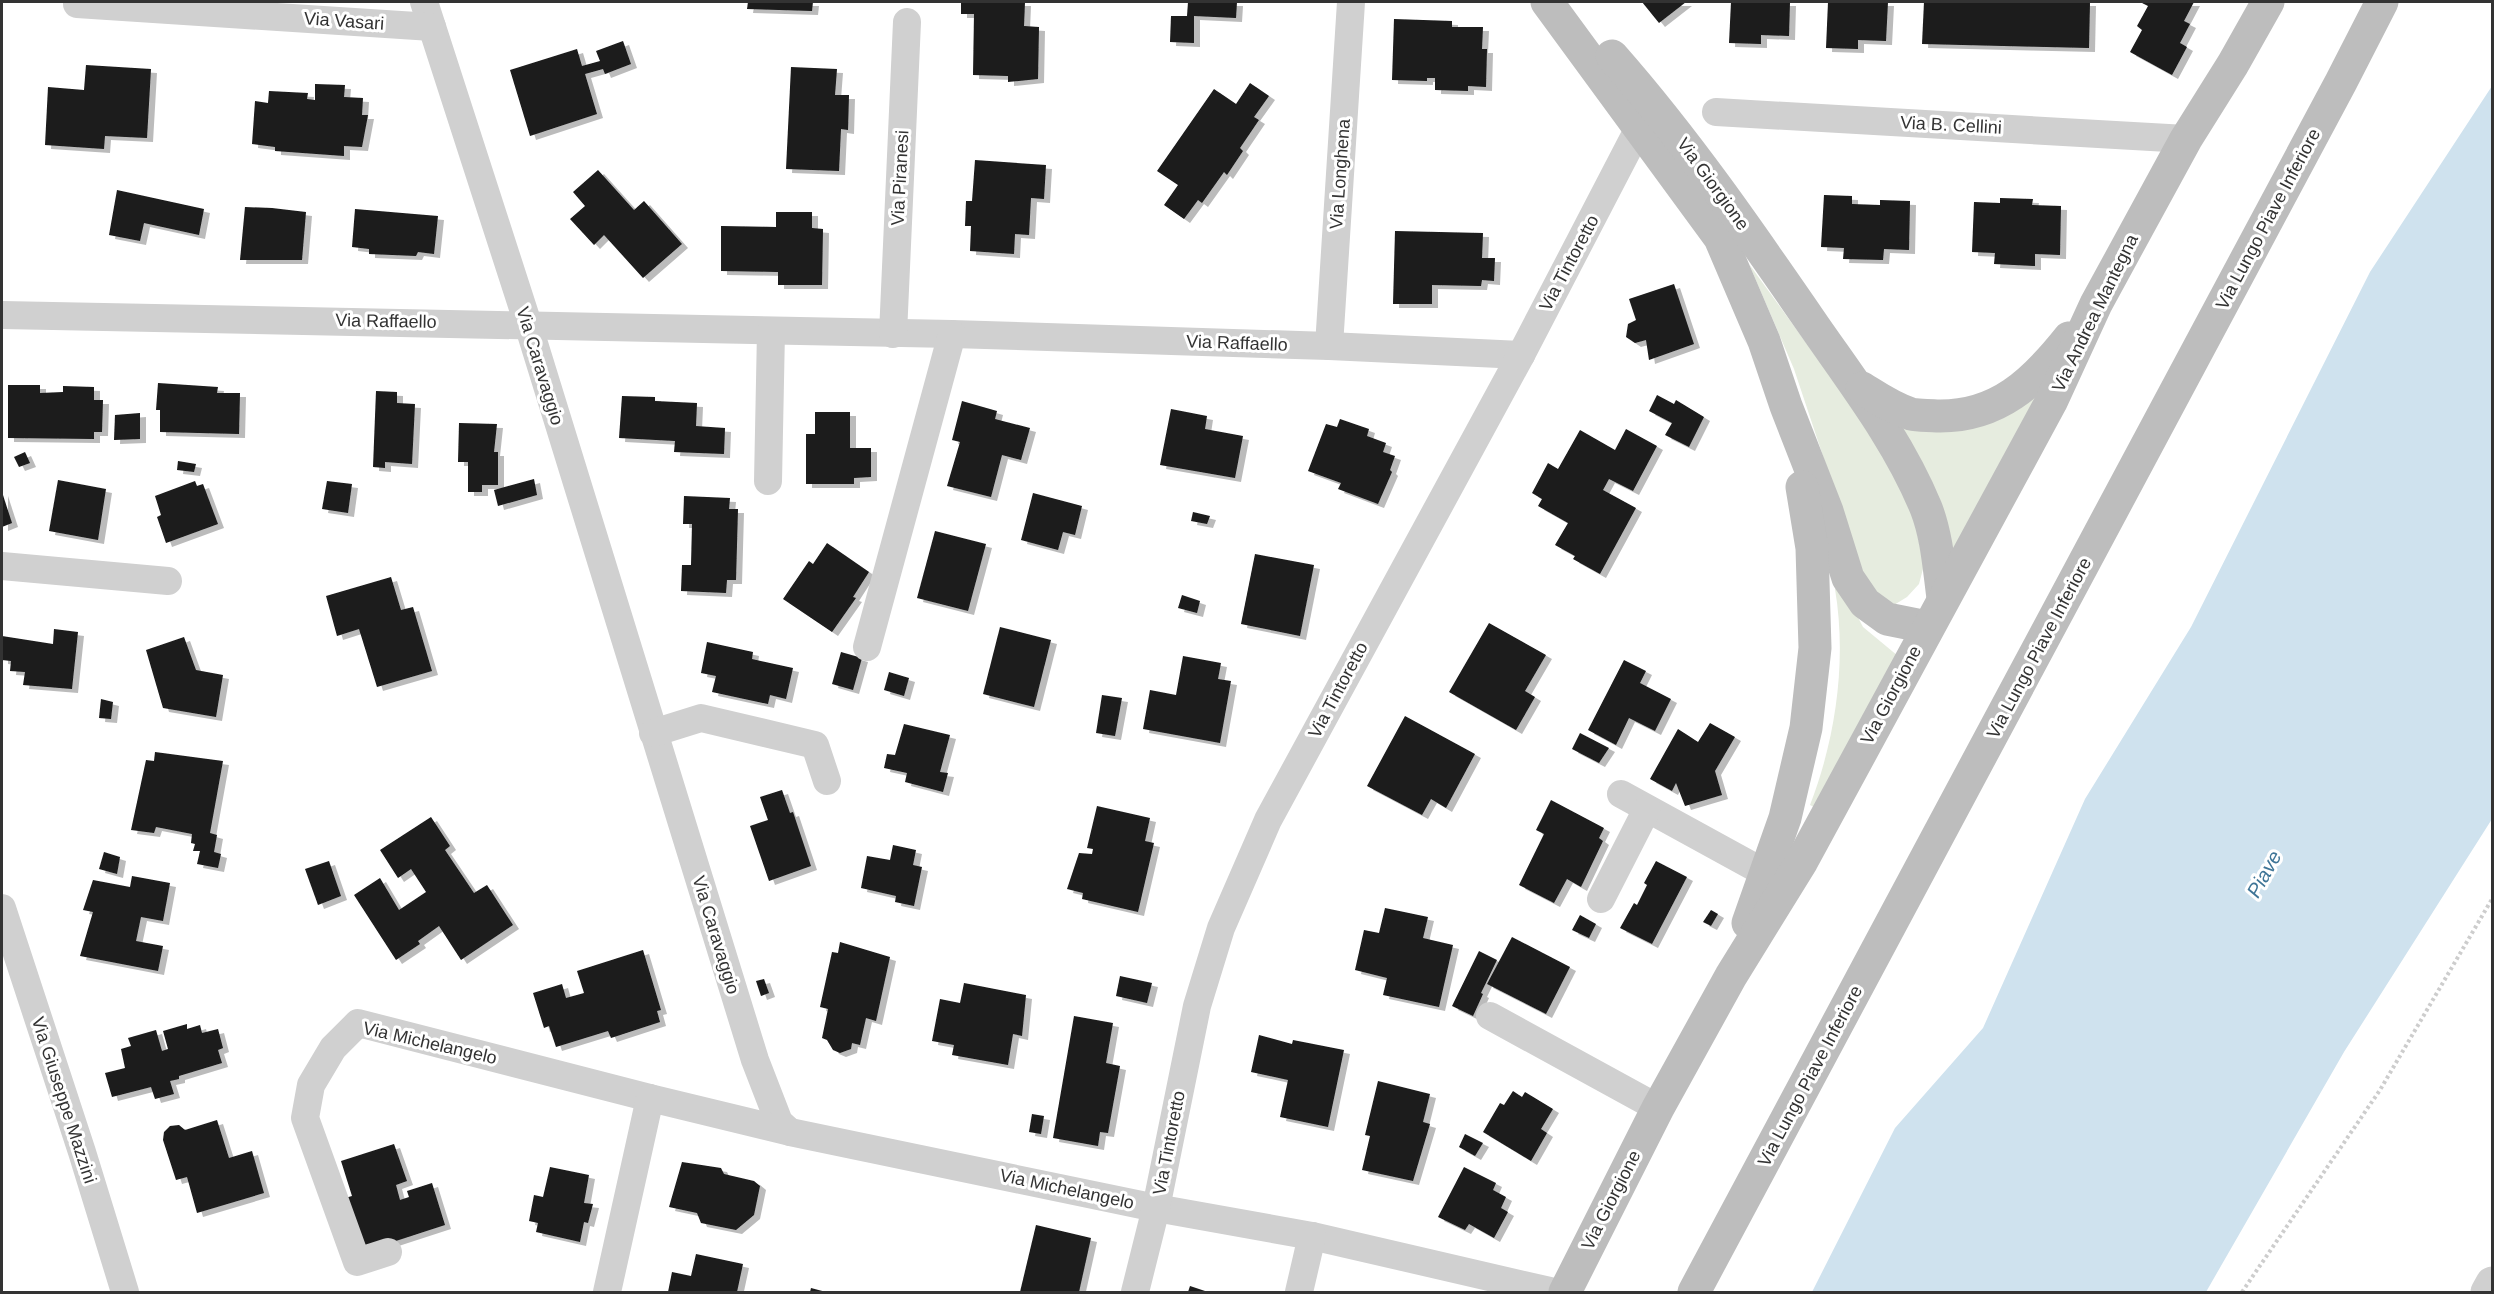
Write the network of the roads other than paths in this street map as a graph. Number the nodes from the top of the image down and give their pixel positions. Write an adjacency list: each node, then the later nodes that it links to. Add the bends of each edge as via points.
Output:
1 (1351, 2): 18 (street, Via Longhena)
2 (1547, 2): 10 (main road, Via Giorgione)
3 (1556, 2): 20 (main road, Via Giorgione, via 1611,53 1657,107)
4 (2268, 2): 11 (main road, Via Andrea Mantegna)
5 (2382, 2): 50 (main road, Via Lungo Piave Inferiore)
6 (77, 4): 7 (street, Via Vasari)
7 (428, 14): 14 (street, Via Caravaggio)
8 (907, 22): 16 (street, Via Piranesi)
9 (1716, 112): 11 (street, Via B. Cellini)
10 (1640, 126): 19 (street, Via Tintoretto); 21 (main road, Via Giorgione, via 1720,238 1764,340)
11 (2186, 139): 12 (main road, Via Andrea Mantegna)
12 (2096, 304): 20 (main road, Via Giorgione, via 2021,390 1992,406 1947,416 1914,415 1890,406); 25 (main road, Via Andrea Mantegna, via 2051,402)
13 (2, 315): 14 (street, Via Raffaello)
14 (528, 324): 15 (street, Via Raffaello); 28 (street, Via Caravaggio)
15 (771, 330): 16 (street, Via Raffaello); 22 (street)
16 (893, 334): 17 (street, Via Raffaello)
17 (952, 334): 18 (street, Via Raffaello); 27 (street)
18 (1329, 346): 19 (street, Via Raffaello)
19 (1521, 356): 40 (street, Via Tintoretto, via 1268,820 1221,928 1197,1006)
20 (1852, 382): 25 (main road, Via Giorgione, via 1902,455 1927,511)
21 (1786, 405): 26 (main road, Via Giorgione, via 1848,578 1865,603 1887,619); 32 (main road, Via Giorgione, via 1812,548 1815,648 1806,728 1785,818)
22 (768, 481)
23 (2, 566): 24 (street)
24 (168, 581)
25 (1943, 598): 26 (main road, Via Andrea Mantegna)
26 (1928, 627): 35 (main road, Via Giorgione, via 1802,861)
27 (867, 647)
28 (653, 733): 29 (street, via 701,718 815,745); 39 (street, Via Caravaggio, via 755,1060 779,1122)
29 (827, 781)
30 (1620, 794): 31 (street)
31 (1647, 809): 32 (street); 33 (street)
32 (1765, 873): 35 (main road, Via Giorgione)
33 (1601, 899)
34 (2, 908): 44 (street, Via Giuseppe Mazzini)
35 (1731, 976): 38 (main road, Via Giorgione)
36 (1490, 1017): 38 (street)
37 (650, 1098): 39 (street, Via Michelangelo); 42 (street, Via Michelangelo, via 358,1023 333,1048 311,1085 305,1118 357,1262); 45 (street)
38 (1658, 1108): 49 (main road, Via Giorgione)
39 (790, 1132): 40 (street, Via Michelangelo)
40 (1156, 1208): 41 (street, Via Michelangelo); 46 (street, Via Tintoretto)
41 (1312, 1236): 47 (street); 48 (street, Via Michelangelo)
42 (388, 1252)
43 (2493, 1283): 51 (street)
44 (125, 1293)
45 (607, 1293)
46 (1136, 1293)
47 (1299, 1293)
48 (1554, 1293)
49 (1565, 1293)
50 (1694, 1293)
51 (2487, 1293)

